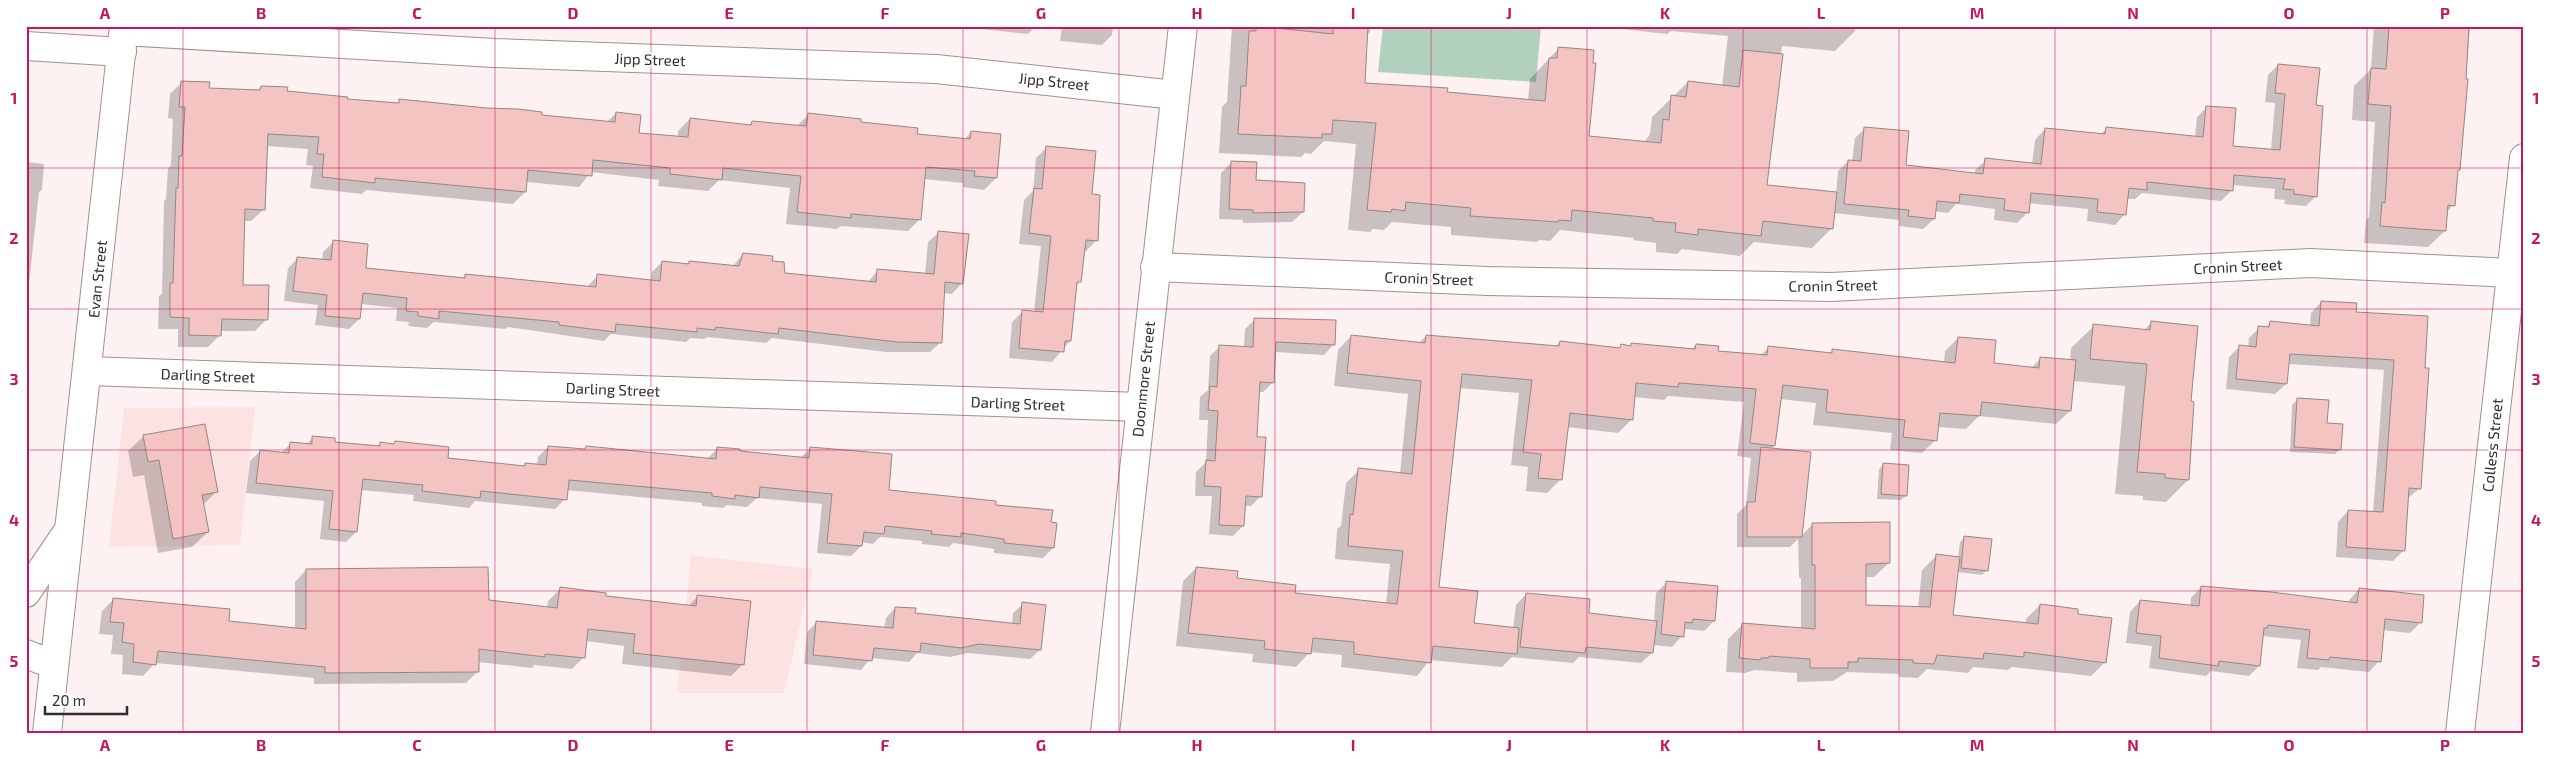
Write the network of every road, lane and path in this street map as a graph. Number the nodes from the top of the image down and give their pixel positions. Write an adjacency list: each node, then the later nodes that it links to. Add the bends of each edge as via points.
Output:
1 (1183, 26): 4 (street, Doonmore Street)
2 (123, 36): 3 (street, Jipp Street); 4 (street, Jipp Street, via 955,70); 9 (street, Evan Street)
3 (26, 46)
4 (1175, 95): 7 (street, Doonmore Street)
5 (2524, 158): 6 (street, Colless Street)
6 (2521, 209): 8 (street, Colless Street)
7 (1155, 267): 8 (street, Cronin Street, via 1488,281 1832,287 2310,263); 10 (street, Doonmore Street)
8 (2511, 273): 17 (street, Colless Street)
9 (87, 371): 10 (street, Darling Street); 11 (street, Evan Street)
10 (1140, 407): 16 (street, Doonmore Street)
11 (68, 532): 12 (street, Evan Street); 14 (street, Evan Street)
12 (26, 593)
13 (26, 654): 14 (street)
14 (54, 665): 15 (street, Evan Street)
15 (47, 733)
16 (1105, 733)
17 (2460, 733)

